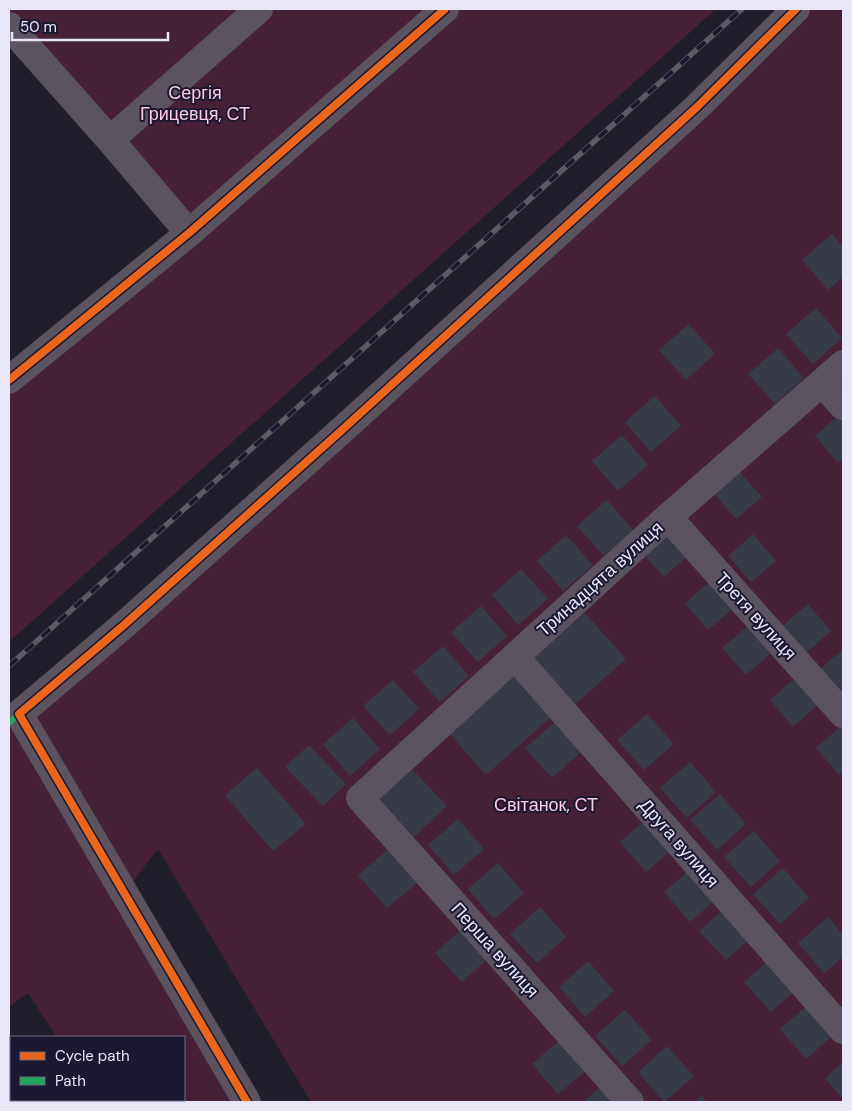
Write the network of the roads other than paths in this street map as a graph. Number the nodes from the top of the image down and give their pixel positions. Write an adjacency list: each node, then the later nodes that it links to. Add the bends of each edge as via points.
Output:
1 (259, 9): 5 (street)
2 (445, 9): 6 (street)
3 (796, 9): 16 (street, via 696,107 357,417 19,714)
4 (9, 26): 5 (street)
5 (110, 140): 6 (street)
6 (189, 233): 8 (street)
7 (843, 364): 9 (street, Тринадцята вулиця)
8 (9, 380)
9 (822, 383): 10 (street); 11 (street, Тринадцята вулиця)
10 (843, 406)
11 (668, 518): 12 (street, Тринадцята вулиця); 13 (street, Третя вулиця)
12 (515, 657): 14 (street, Тринадцята вулиця); 15 (street, Друга вулиця)
13 (843, 714)
14 (360, 798): 17 (street, Перша вулиця)
15 (843, 1030)
16 (247, 1102)
17 (630, 1102)

